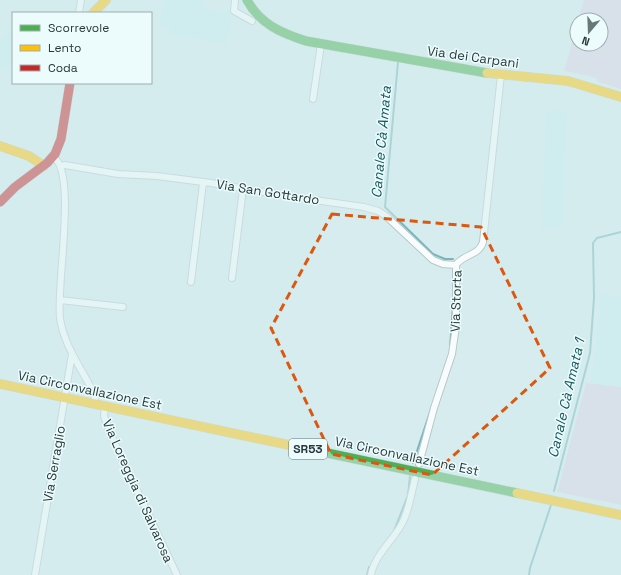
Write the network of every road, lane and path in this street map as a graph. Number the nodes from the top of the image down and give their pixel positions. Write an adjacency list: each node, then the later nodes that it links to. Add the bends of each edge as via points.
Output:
1 (81, 0): 5 (street)
2 (106, 0): 6 (main road)
3 (235, 0): 7 (street, via 234,11)
4 (247, 0): 8 (main road, Via dei Carpani, via 258,16 273,28)
5 (79, 12)
6 (94, 12)
7 (252, 21)
8 (321, 44): 9 (main road, Via dei Carpani); 12 (street)
9 (501, 75): 11 (main road, Via dei Carpani, via 568,81); 20 (street, Via Storta, via 483,242 479,250 458,261)
10 (70, 84): 14 (main road, via 62,139)
11 (621, 97)
12 (313, 99)
13 (0, 146): 15 (main road, via 39,161)
14 (54, 157): 15 (main road); 16 (street)
15 (44, 166): 19 (main road, via 15,187)
16 (61, 166): 17 (street, Via San Gottardo); 23 (street, via 65,200)
17 (203, 183): 18 (street, Via San Gottardo); 22 (street)
18 (243, 189): 20 (street, Via San Gottardo, via 375,210 386,216 433,260); 21 (street)
19 (0, 202)
20 (456, 265): 30 (street, Via Storta, via 456,326 452,354 434,408)
21 (232, 278)
22 (191, 282)
23 (60, 300): 24 (street); 25 (street, via 63,332)
24 (123, 307)
25 (72, 353): 27 (street, Via Serraglio); 28 (street, via 94,394)
26 (0, 384): 27 (main road, Via Circonvallazione Est / SR53)
27 (65, 398): 28 (main road, Via Circonvallazione Est / SR53); 33 (street, Via Serraglio)
28 (94, 404): 29 (main road, Via Circonvallazione Est / SR53)
29 (105, 406): 32 (main road, Via Circonvallazione Est / SR53); 34 (street, Via Loreggia di Salvarosa, via 104,416 111,435)
30 (420, 464)
31 (415, 479): 35 (street, via 402,525 375,564)
32 (621, 514)
33 (35, 575)
34 (177, 575)
35 (371, 575)

